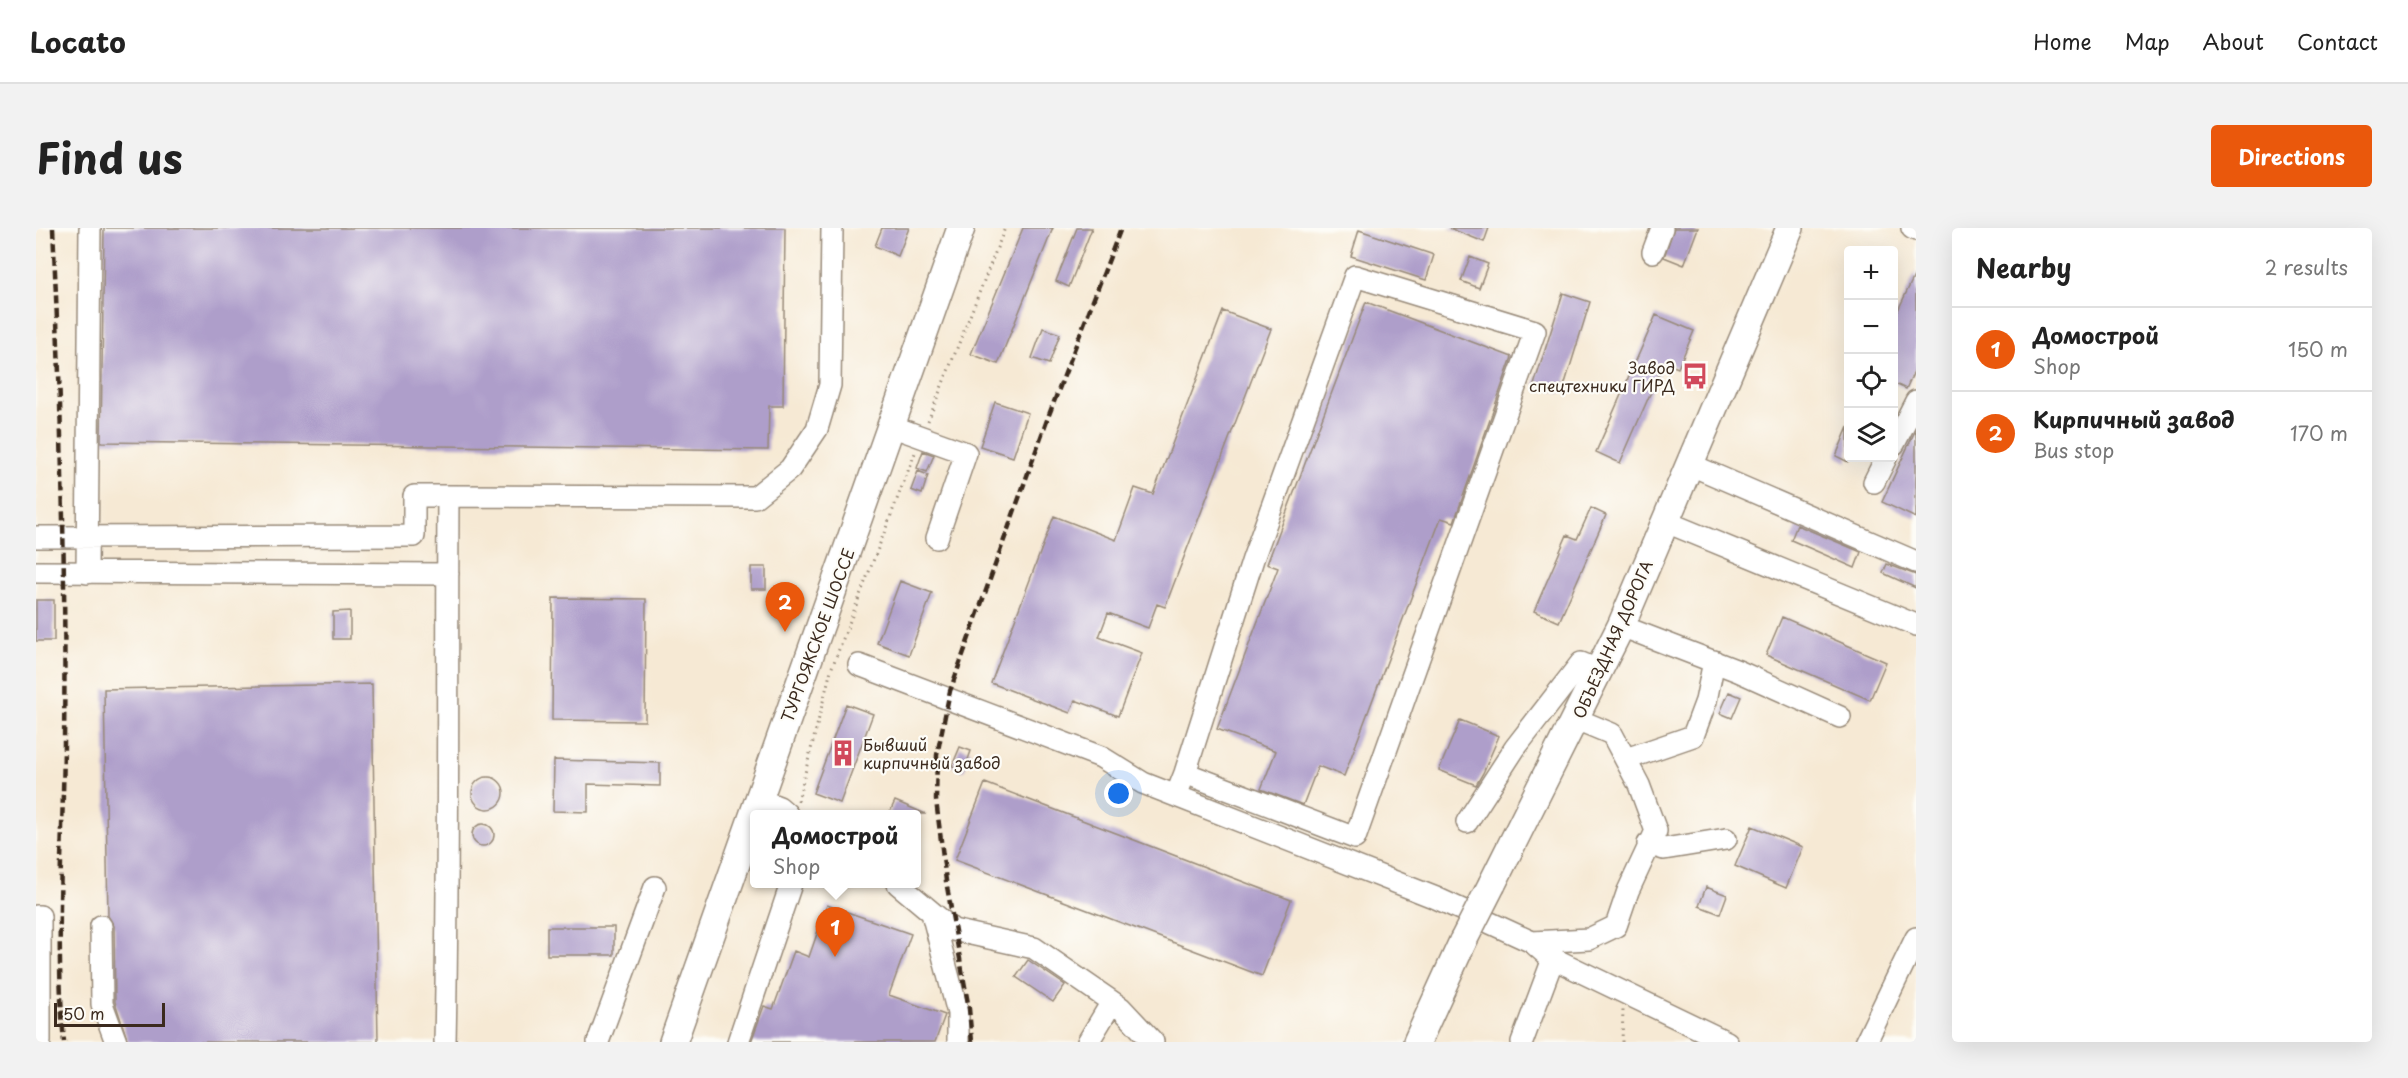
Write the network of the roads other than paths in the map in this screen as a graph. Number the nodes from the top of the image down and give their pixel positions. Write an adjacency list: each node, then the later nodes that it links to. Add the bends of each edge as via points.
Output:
1 (90, 228): 16 (street)
2 (832, 228): 13 (street, via 830,385 817,429 790,469 755,497)
3 (962, 228): 8 (main road, ТУРГОЯКСКОЕ ШОССЕ)
4 (1662, 228): 6 (street)
5 (1790, 228): 11 (main road, ОБЪЕЗДНАЯ ДОРОГА)
6 (1653, 252)
7 (1916, 401): 9 (street)
8 (891, 426): 17 (street, via 966,453); 32 (main road, ТУРГОЯКСКОЕ ШОССЕ)
9 (1898, 435)
10 (1884, 462): 12 (street)
11 (1689, 464): 14 (main road, ОБЪЕЗДНАЯ ДОРОГА); 18 (street)
12 (1874, 482)
13 (448, 496): 16 (street, via 414,496 414,536); 21 (street)
14 (1664, 521): 22 (street); 23 (main road, ОБЪЕЗДНАЯ ДОРОГА)
15 (36, 537): 16 (street)
16 (87, 537): 20 (street)
17 (937, 538)
18 (1916, 562)
19 (36, 572): 20 (street)
20 (87, 573): 21 (street)
21 (448, 574): 51 (street)
22 (1916, 625)
23 (1621, 626): 24 (street); 26 (main road, ОБЪЕЗДНАЯ ДОРОГА)
24 (1714, 661): 27 (street); 29 (street, via 1706,701 1693,736)
25 (859, 665): 31 (street, via 1101,757 1143,783)
26 (1599, 671): 28 (main road, ОБЪЕЗДНАЯ ДОРОГА); 36 (street, via 1581,663 1515,748)
27 (1840, 717)
28 (1576, 719): 29 (street, via 1612,734); 58 (main road, ОБЪЕЗДНАЯ ДОРОГА, bridge, via 1463,941)
29 (1626, 759): 38 (street, via 1656,831)
30 (1185, 773): 30 (street, via 1253,559 1355,276 1535,331 1354,838); 31 (street)
31 (1176, 796): 46 (street, via 1436,898)
32 (758, 799): 33 (street); 34 (main road, ТУРГОЯКСКОЕ ШОССЕ)
33 (792, 809)
34 (754, 810)
35 (750, 822): 53 (main road, ТУРГОЯКСКОЕ ШОССЕ)
36 (1467, 822)
37 (1726, 839): 38 (street, via 1664,849)
38 (1648, 844): 46 (street, via 1616,927 1589,939)
39 (656, 886): 52 (street)
40 (790, 888): 54 (street)
41 (903, 888): 42 (street)
42 (932, 913): 48 (street, via 953,930 1034,948); 55 (street, via 957,1013)
43 (36, 916): 49 (street, via 40,916)
44 (101, 926): 50 (street, via 102,1004)
45 (1916, 938): 61 (street)
46 (1532, 942): 47 (street)
47 (1553, 959): 59 (street); 60 (street)
48 (1112, 1002): 56 (street); 57 (street)
49 (40, 1042)
50 (116, 1042)
51 (445, 1042)
52 (598, 1042)
53 (673, 1042)
54 (738, 1042)
55 (957, 1042)
56 (1088, 1042)
57 (1153, 1042)
58 (1417, 1042)
59 (1522, 1042)
60 (1727, 1042)
61 (1866, 1042)

